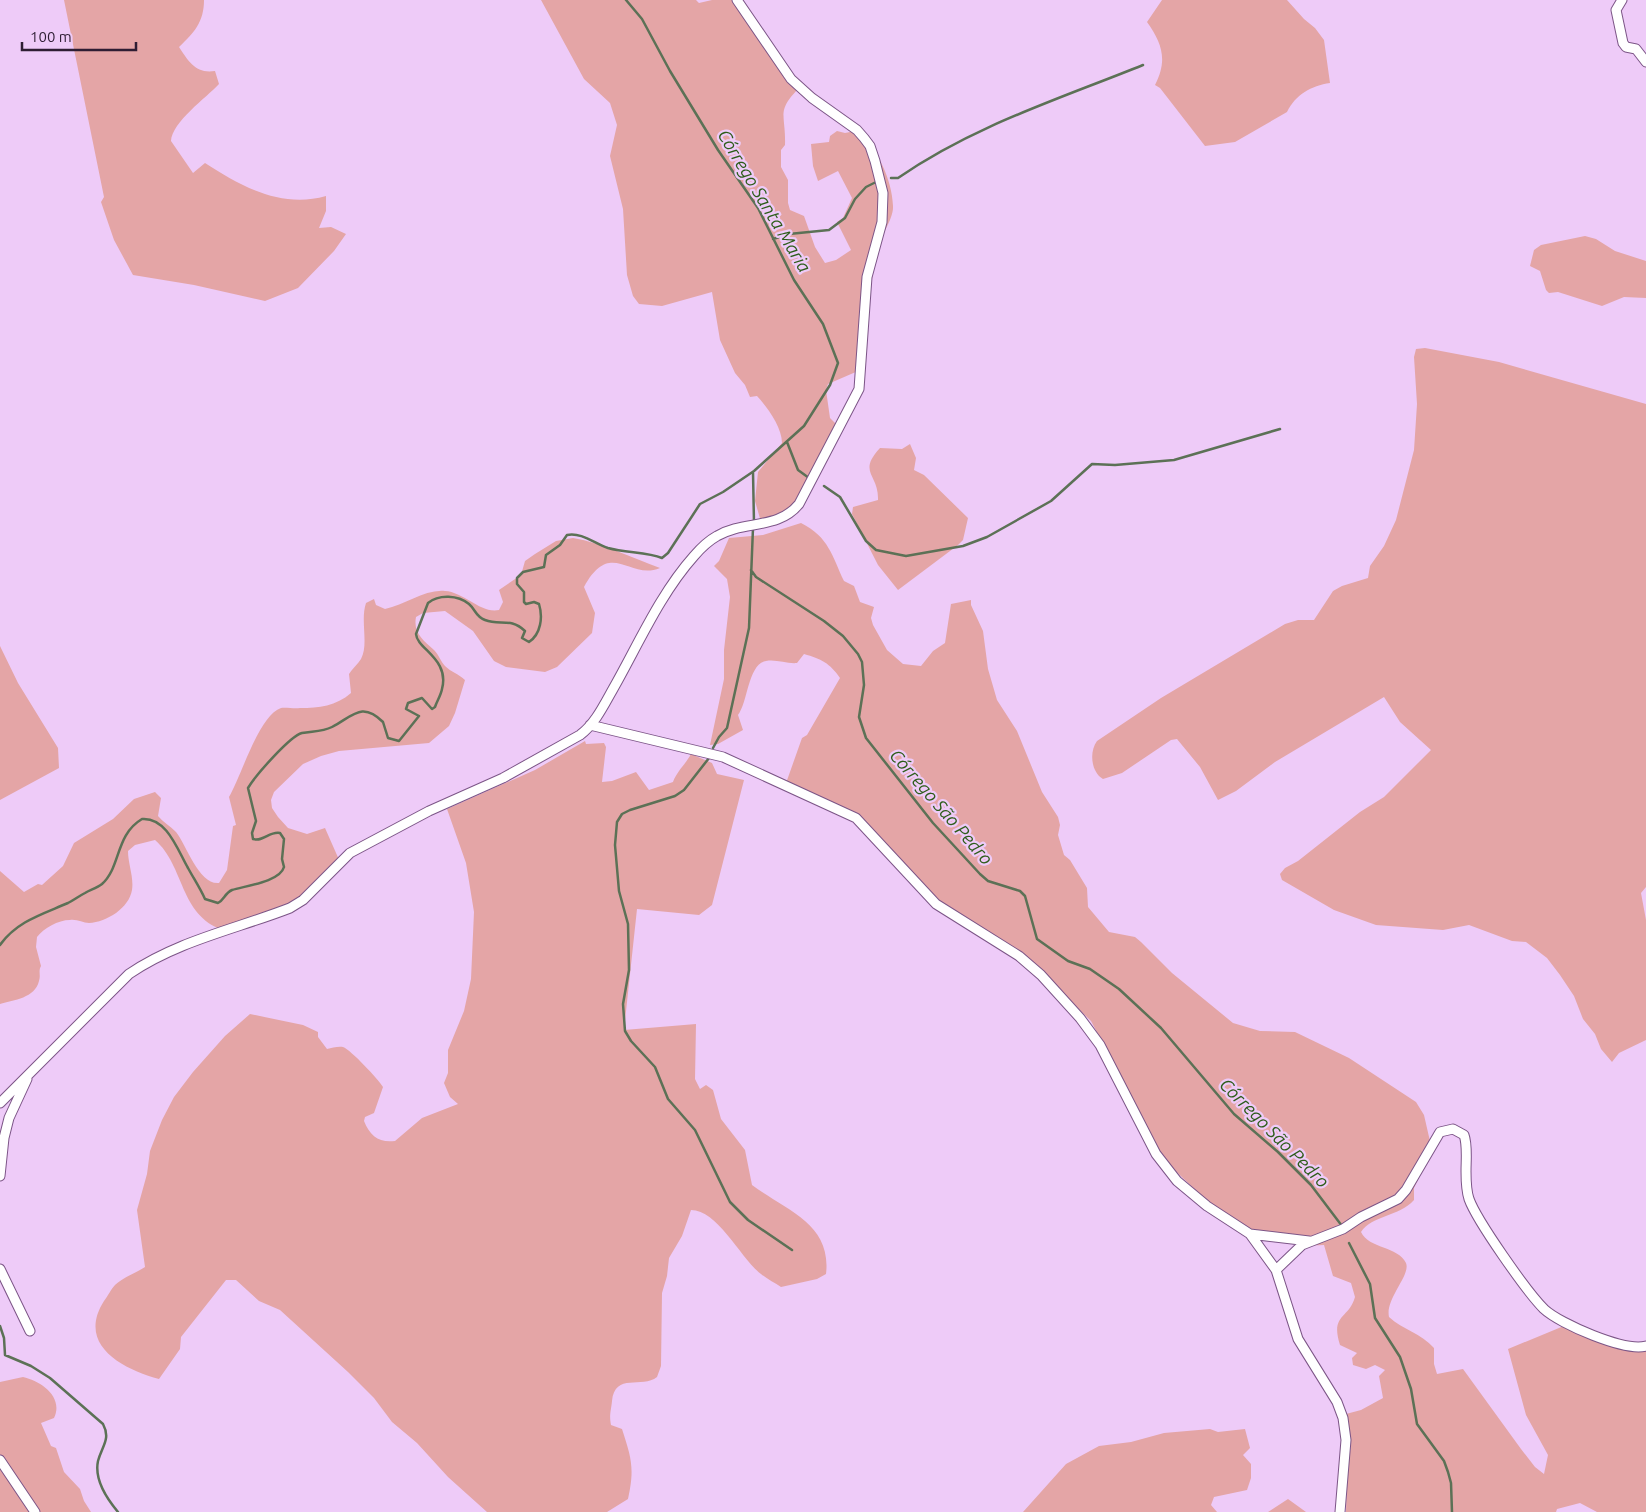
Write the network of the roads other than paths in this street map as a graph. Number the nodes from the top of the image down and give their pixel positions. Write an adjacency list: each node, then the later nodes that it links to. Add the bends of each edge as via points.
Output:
1 (737, 0): 4 (street, via 791,79 857,130 870,146 880,176 884,210 867,277 861,376 855,400 800,504 787,516 717,536 692,558 658,608)
2 (1622, 0): 3 (street, via 1616,10 1623,44 1636,49)
3 (1646, 62)
4 (590, 725): 5 (street, via 580,735 502,778 429,811 350,853 303,900 290,908 185,945 145,963 128,974); 8 (street, via 723,757 856,818 942,909 1019,956 1051,985 1095,1037 1165,1168 1207,1206)
5 (30, 1072): 6 (street); 7 (street, via 9,1118)
6 (0, 1103)
7 (0, 1176)
8 (1250, 1234): 9 (street); 11 (street)
9 (1309, 1241): 11 (street, via 1296,1249); 13 (street, via 1343,1229 1398,1199 1437,1134 1447,1129 1458,1129 1466,1138 1466,1182 1472,1207 1538,1302 1557,1318 1603,1338)
10 (0, 1269): 12 (street)
11 (1276, 1270): 16 (street, via 1298,1339 1343,1418 1346,1440)
12 (30, 1331)
13 (1646, 1346)
14 (0, 1460): 15 (street)
15 (35, 1512)
16 (1340, 1512)

